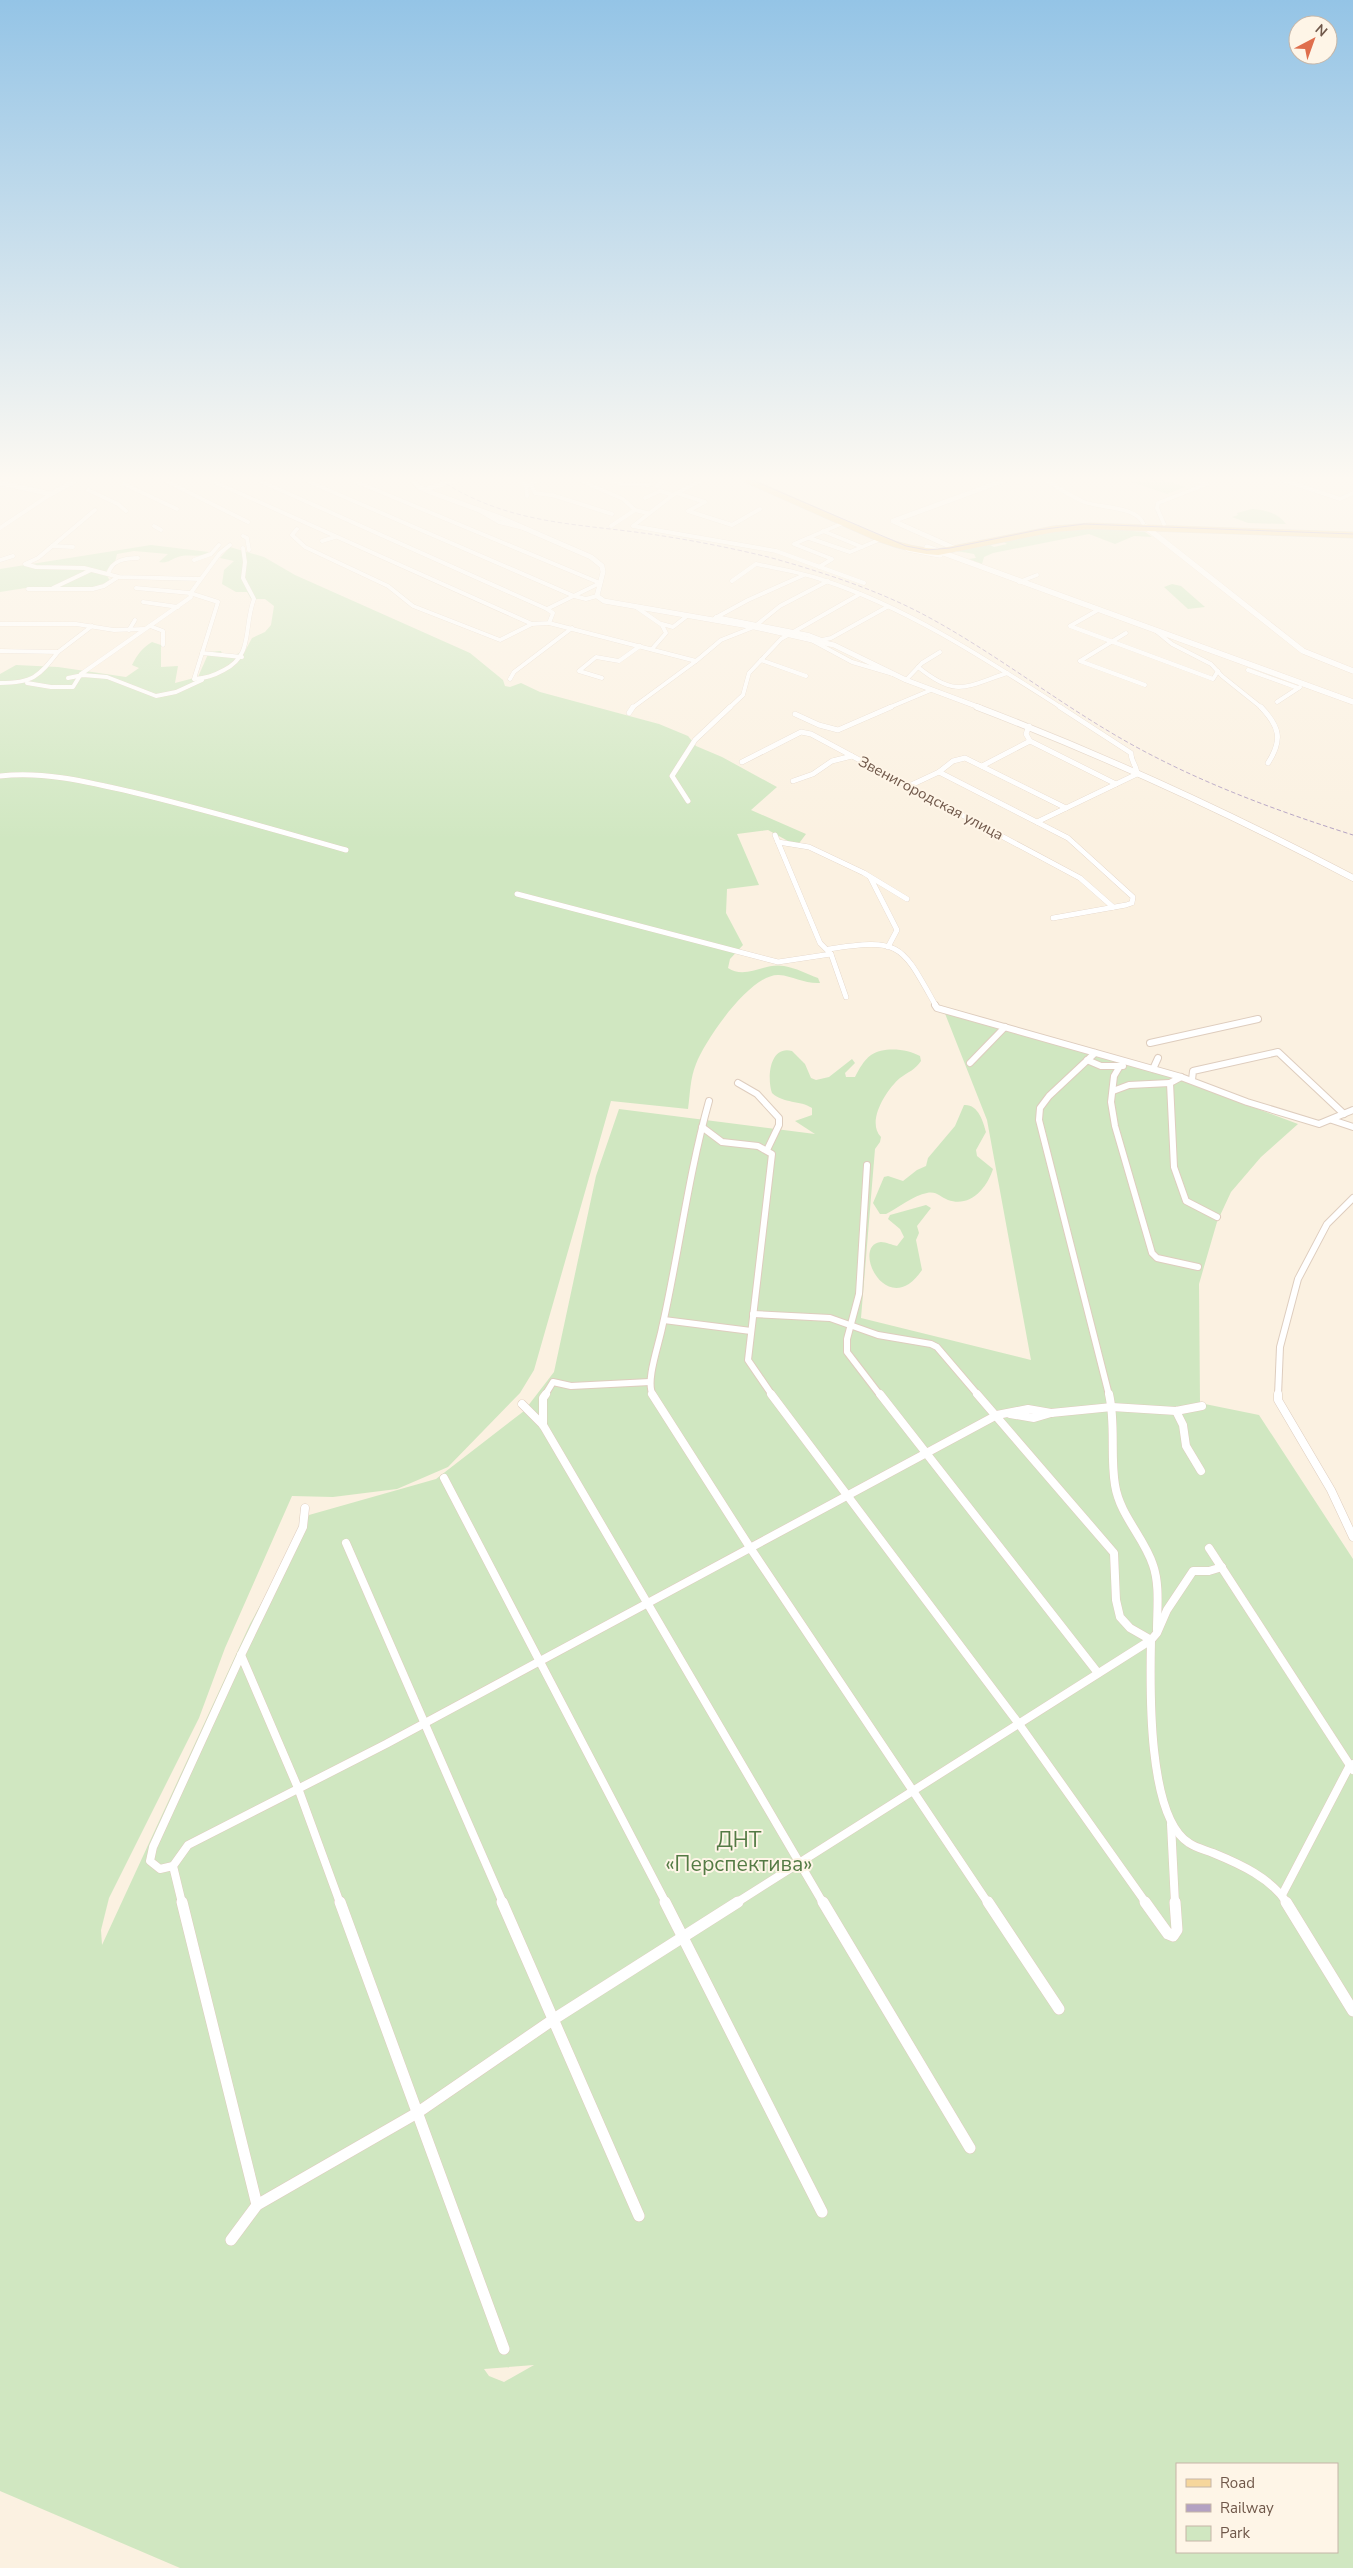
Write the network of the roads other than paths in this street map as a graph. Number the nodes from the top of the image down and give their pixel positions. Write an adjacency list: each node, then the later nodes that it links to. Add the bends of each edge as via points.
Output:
1 (188, 600): 17 (street)
2 (214, 600): 49 (street, via 218,602)
3 (254, 600): 50 (street)
4 (405, 600): 27 (street, via 413,606 500,640)
5 (478, 600): 27 (street)
6 (529, 600): 20 (street)
7 (565, 600): 20 (street)
8 (594, 600): 15 (street)
9 (744, 600): 23 (street)
10 (792, 600): 30 (street)
11 (850, 600): 36 (street)
12 (873, 600): 18 (street)
13 (1069, 600): 21 (main road)
14 (1238, 600): 55 (main road, via 1303,651)
15 (604, 601): 19 (street)
16 (143, 602): 17 (street)
17 (178, 606): 31 (street)
18 (887, 606): 39 (street); 57 (street)
19 (636, 607): 22 (street); 28 (street)
20 (547, 608): 25 (street, via 553,613)
21 (1098, 610): 35 (main road); 41 (street, via 1069,626)
22 (687, 616): 23 (street); 28 (street, via 674,627)
23 (714, 618): 30 (street)
24 (135, 620): 34 (street)
25 (549, 622): 27 (street); 32 (street)
26 (0, 624): 29 (street)
27 (532, 624)
28 (662, 624): 45 (street, via 666,633)
29 (92, 626): 33 (street); 47 (street)
30 (756, 626): 36 (street); 52 (street, via 721,640)
31 (148, 627): 34 (street); 38 (street); 42 (street, via 163,632)
32 (572, 628): 44 (street); 65 (street, via 514,672)
33 (114, 630): 34 (street); 38 (street)
34 (130, 630)
35 (1156, 631): 56 (street, via 1166,640 1211,664); 70 (main road)
36 (792, 634): 39 (street, via 822,640); 40 (street); 51 (street, via 781,639)
37 (1126, 634): 41 (street)
38 (133, 638): 58 (street)
39 (831, 638): 43 (street)
40 (813, 640): 43 (street); 59 (street, via 827,650 879,673)
41 (1113, 642): 56 (street, via 1213,681); 69 (street, via 1080,661)
42 (163, 644)
43 (832, 645): 59 (street)
44 (640, 646): 45 (street); 63 (street, via 619,662 596,657 579,671)
45 (652, 650): 52 (street)
46 (0, 651): 47 (street)
47 (58, 652): 68 (street, via 40,674)
48 (940, 652): 53 (street)
49 (202, 653): 50 (street); 66 (street, via 194,679)
50 (242, 657): 66 (street, via 236,664)
51 (761, 660): 61 (street); 88 (street, via 749,673 742,695 695,740 672,776)
52 (696, 661): 74 (street, via 645,700 634,704)
53 (918, 667): 60 (street); 64 (street)
54 (1248, 670): 70 (street)
55 (1353, 671)
56 (1218, 672): 80 (street, via 1246,692 1276,726 1279,739 1274,757)
57 (1008, 673): 60 (street, via 958,689); 83 (street, via 1131,753)
58 (81, 674): 62 (street); 66 (street, via 120,681 150,695 160,696); 68 (street, via 73,687)
59 (893, 674): 64 (street)
60 (924, 674): 64 (street)
61 (806, 676)
62 (68, 678)
63 (602, 678)
64 (908, 678): 71 (street)
65 (510, 679)
66 (202, 680)
67 (0, 682): 68 (street)
68 (27, 683)
69 (1145, 685)
70 (1301, 686): 72 (street); 73 (main road)
71 (931, 690): 75 (street, via 838,730); 76 (street)
72 (1278, 702)
73 (1353, 702)
74 (629, 713)
75 (795, 714)
76 (1029, 726): 77 (street, via 1026,734); 83 (street)
77 (1030, 741): 81 (street); 86 (street)
78 (852, 756): 79 (street, Звенигородская улица, via 801,732); 85 (street); 87 (street, Звенигородская улица)
79 (742, 762)
80 (1268, 763)
81 (982, 766): 82 (street, via 960,758); 89 (street)
82 (939, 772): 87 (street); 90 (street)
83 (1137, 774): 86 (street); 95 (street, via 1268,833)
84 (0, 776): 93 (street, via 46,774 152,797)
85 (793, 781)
86 (1116, 784): 89 (street)
87 (909, 786): 98 (street, Звенигородская улица, via 1080,878)
88 (688, 801)
89 (1066, 808): 90 (street)
90 (1037, 822): 98 (street, via 1068,838 1133,897 1132,903 1126,906)
91 (775, 835): 92 (street)
92 (778, 842): 94 (street, via 809,847); 101 (street, via 820,943)
93 (346, 850)
94 (870, 876): 97 (street); 100 (street, via 897,930)
95 (1353, 878)
96 (517, 894): 101 (street, via 778,962)
97 (907, 898)
98 (1113, 906): 99 (street)
99 (1054, 918)
100 (888, 946): 101 (street, via 879,943); 104 (street, via 900,953 918,972 937,1008)
101 (830, 951): 102 (street)
102 (846, 997)
103 (1258, 1019): 105 (street)
104 (1005, 1027): 106 (street); 109 (street)
105 (1150, 1043)
106 (1094, 1053): 108 (street); 111 (street)
107 (1158, 1058): 112 (street)
108 (1088, 1060): 110 (street, via 1101,1066); 136 (street, via 1049,1096 1040,1108 1039,1120)
109 (970, 1063)
110 (1120, 1066): 111 (street); 117 (street, via 1114,1076)
111 (1146, 1067): 112 (street)
112 (1153, 1068): 113 (street)
113 (1181, 1077): 114 (street); 116 (street)
114 (1192, 1080): 120 (street, via 1194,1070 1278,1052); 121 (street, via 1302,1120 1319,1124)
115 (738, 1083): 124 (street, via 757,1094 779,1118)
116 (1170, 1083): 117 (street, via 1129,1085); 127 (street, via 1174,1167 1186,1201)
117 (1113, 1091): 128 (street, via 1111,1102 1115,1126 1152,1253 1157,1258)
118 (709, 1102): 123 (street)
119 (1353, 1110): 120 (street)
120 (1344, 1114): 121 (street)
121 (1332, 1120): 122 (street)
122 (1353, 1127)
123 (702, 1128): 124 (street, via 727,1143); 130 (street)
124 (767, 1150): 129 (street, via 772,1154)
125 (867, 1165): 131 (street, via 859,1294)
126 (1353, 1198): 145 (street, via 1327,1224 1298,1279 1280,1347 1278,1400 1331,1490)
127 (1217, 1218)
128 (1198, 1267)
129 (753, 1314): 131 (street, via 830,1318); 132 (street)
130 (664, 1320): 132 (street); 133 (street)
131 (852, 1324): 138 (street, via 882,1337 918,1339 937,1347); 140 (street, via 847,1352)
132 (751, 1331): 143 (street, via 748,1360 752,1368)
133 (650, 1382): 139 (street, via 571,1386 553,1382 543,1398); 148 (street, via 651,1392)
134 (522, 1404): 139 (street)
135 (1202, 1406): 137 (street)
136 (1112, 1407): 137 (street); 138 (street, via 1050,1413 1034,1418 1008,1413); 151 (street, via 1114,1486 1126,1517 1153,1564 1157,1585)
137 (1176, 1411): 141 (street, via 1183,1425 1186,1446)
138 (997, 1415): 140 (street); 151 (street, via 1114,1553 1117,1615 1124,1624)
139 (543, 1425): 150 (street)
140 (926, 1454): 143 (street); 154 (street)
141 (1201, 1471)
142 (444, 1478): 153 (street)
143 (848, 1496): 148 (street); 156 (street)
144 (305, 1508): 152 (street, via 304,1527)
145 (1353, 1537)
146 (346, 1543): 155 (street)
147 (1209, 1548): 149 (street)
148 (751, 1549): 150 (street); 159 (street)
149 (1222, 1566): 151 (street, via 1209,1571 1193,1571 1167,1610); 157 (street)
150 (649, 1603): 153 (street); 161 (street)
151 (1154, 1637): 154 (street); 160 (street, via 1150,1716 1163,1801)
152 (241, 1655): 158 (street); 162 (street, via 153,1847 150,1861 154,1868 162,1870)
153 (540, 1661): 155 (street); 164 (street)
154 (1098, 1674): 156 (street)
155 (425, 1723): 158 (street); 167 (street)
156 (1019, 1724): 159 (street); 160 (street, via 1168,1934 1173,1936 1177,1930)
157 (1352, 1767): 163 (street)
158 (298, 1788): 162 (street, via 188,1845); 168 (street)
159 (913, 1791): 161 (street); 165 (street)
160 (1171, 1824): 163 (street, via 1188,1843 1247,1867)
161 (799, 1863): 164 (street); 169 (street)
162 (173, 1866): 170 (street)
163 (1282, 1895): 166 (street)
164 (683, 1937): 167 (street); 171 (street)
165 (1059, 2009)
166 (1353, 2011)
167 (554, 2019): 168 (street); 172 (street)
168 (416, 2113): 170 (street); 174 (street)
169 (970, 2148)
170 (258, 2205): 173 (street)
171 (822, 2212)
172 (639, 2216)
173 (231, 2240)
174 (504, 2349)

